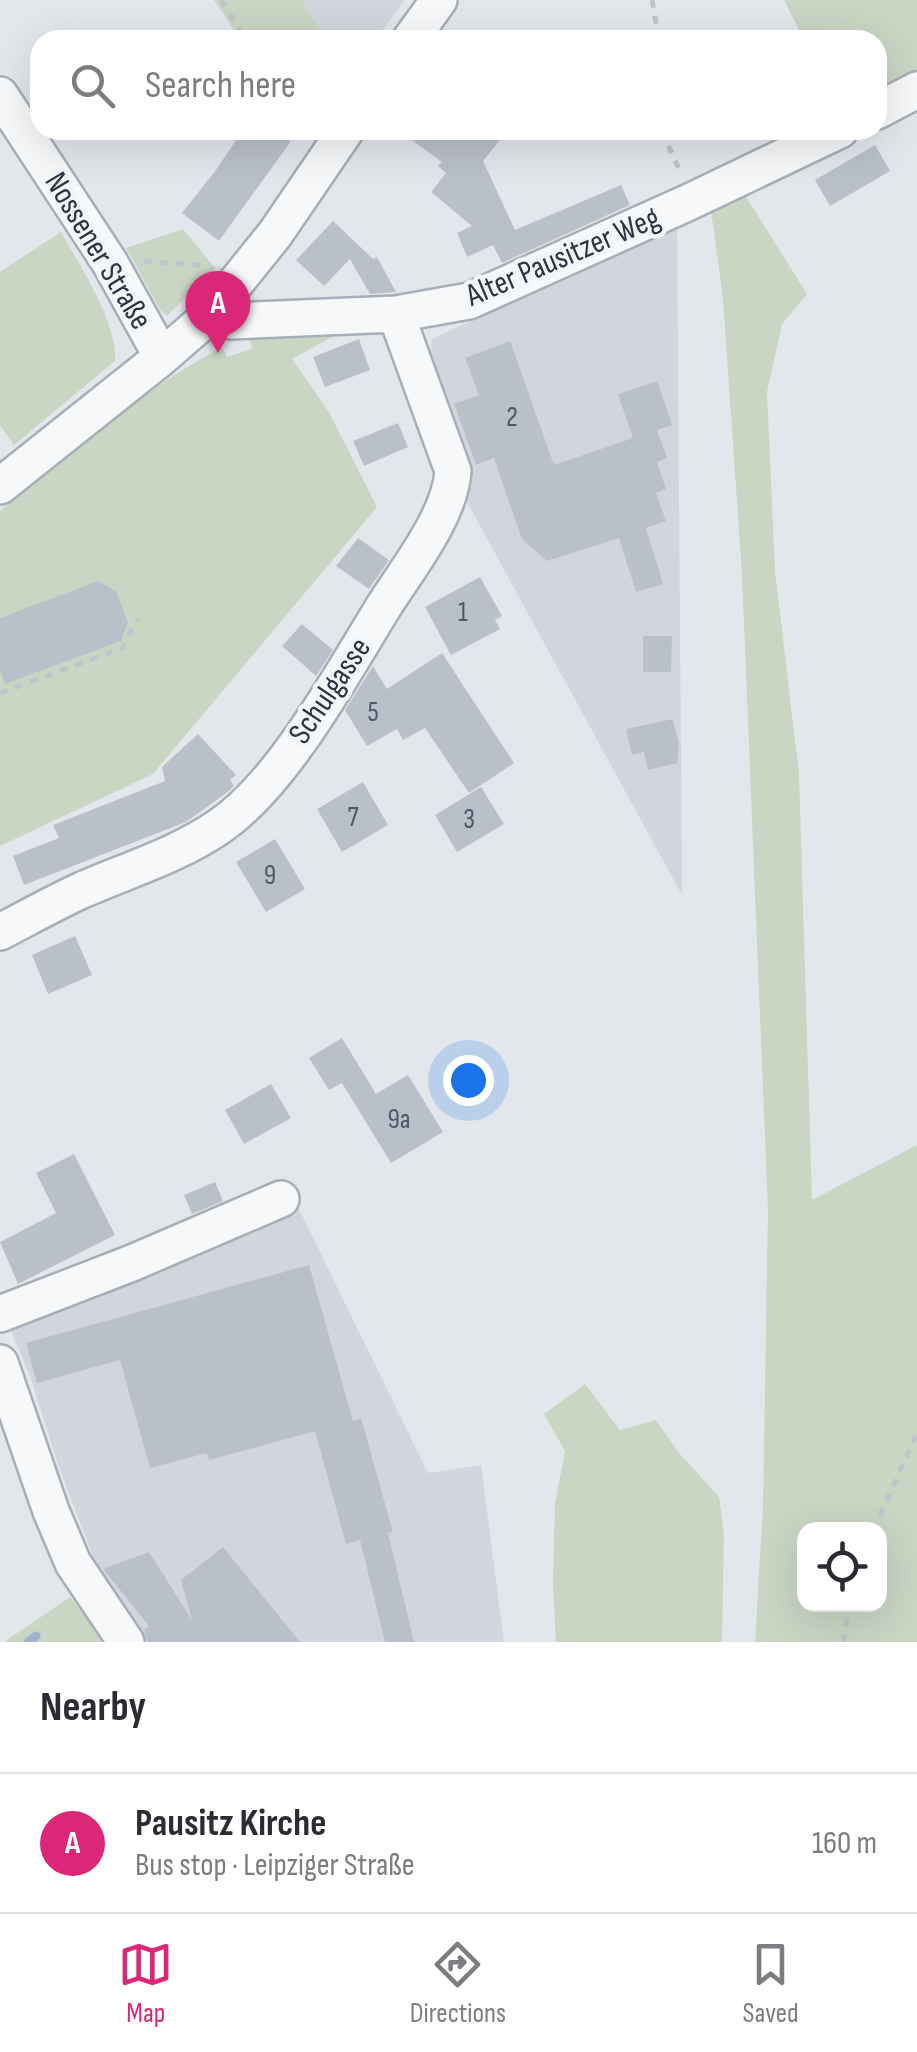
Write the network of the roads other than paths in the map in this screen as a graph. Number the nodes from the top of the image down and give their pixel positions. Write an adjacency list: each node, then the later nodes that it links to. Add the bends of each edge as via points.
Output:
1 (438, 0): 2 (street)
2 (417, 30)
3 (917, 90): 5 (street)
4 (0, 95): 10 (street, Nossener Straße, via 110,263)
5 (887, 106)
6 (339, 140): 9 (street)
7 (819, 140): 8 (street, Alter Pausitzer Weg, via 469,301)
8 (396, 314): 9 (street, Alter Pausitzer Weg, via 230,321); 12 (street, Schulgasse, via 452,482 365,641 283,762 225,822 194,843)
9 (209, 316): 10 (street)
10 (162, 357): 11 (street)
11 (0, 486)
12 (0, 932)
13 (281, 1199): 14 (street)
14 (0, 1314)
15 (0, 1363): 16 (street)
16 (14, 1449): 17 (street, via 73,1563)
17 (126, 1642)

